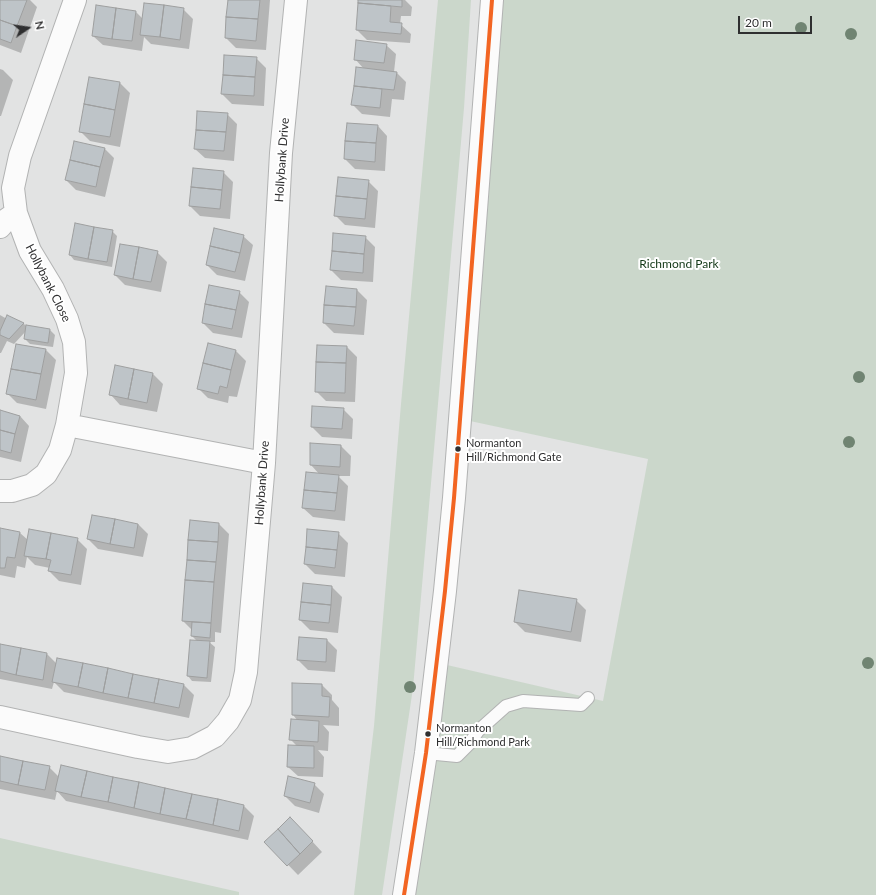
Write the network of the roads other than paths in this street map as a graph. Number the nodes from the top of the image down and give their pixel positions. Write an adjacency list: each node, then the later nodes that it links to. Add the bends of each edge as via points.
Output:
1 (75, 0): 4 (street, Hollybank Close, via 20,156 13,188)
2 (296, 0): 7 (street, Hollybank Drive, via 282,153)
3 (492, 0): 11 (street, via 454,498)
4 (16, 213): 5 (street); 6 (street, Hollybank Close, via 30,251 68,320 74,342 76,373)
5 (0, 227)
6 (67, 425): 7 (street); 8 (street, Hollybank Close, via 60,450 46,474 32,485 12,491)
7 (264, 463): 10 (street, Hollybank Drive, via 246,672 240,700 228,721 215,736 192,748 168,752)
8 (0, 491)
9 (588, 698): 11 (lane, via 581,705 523,701 506,706 478,730 457,756)
10 (0, 718)
11 (426, 753): 12 (street)
12 (404, 895)

